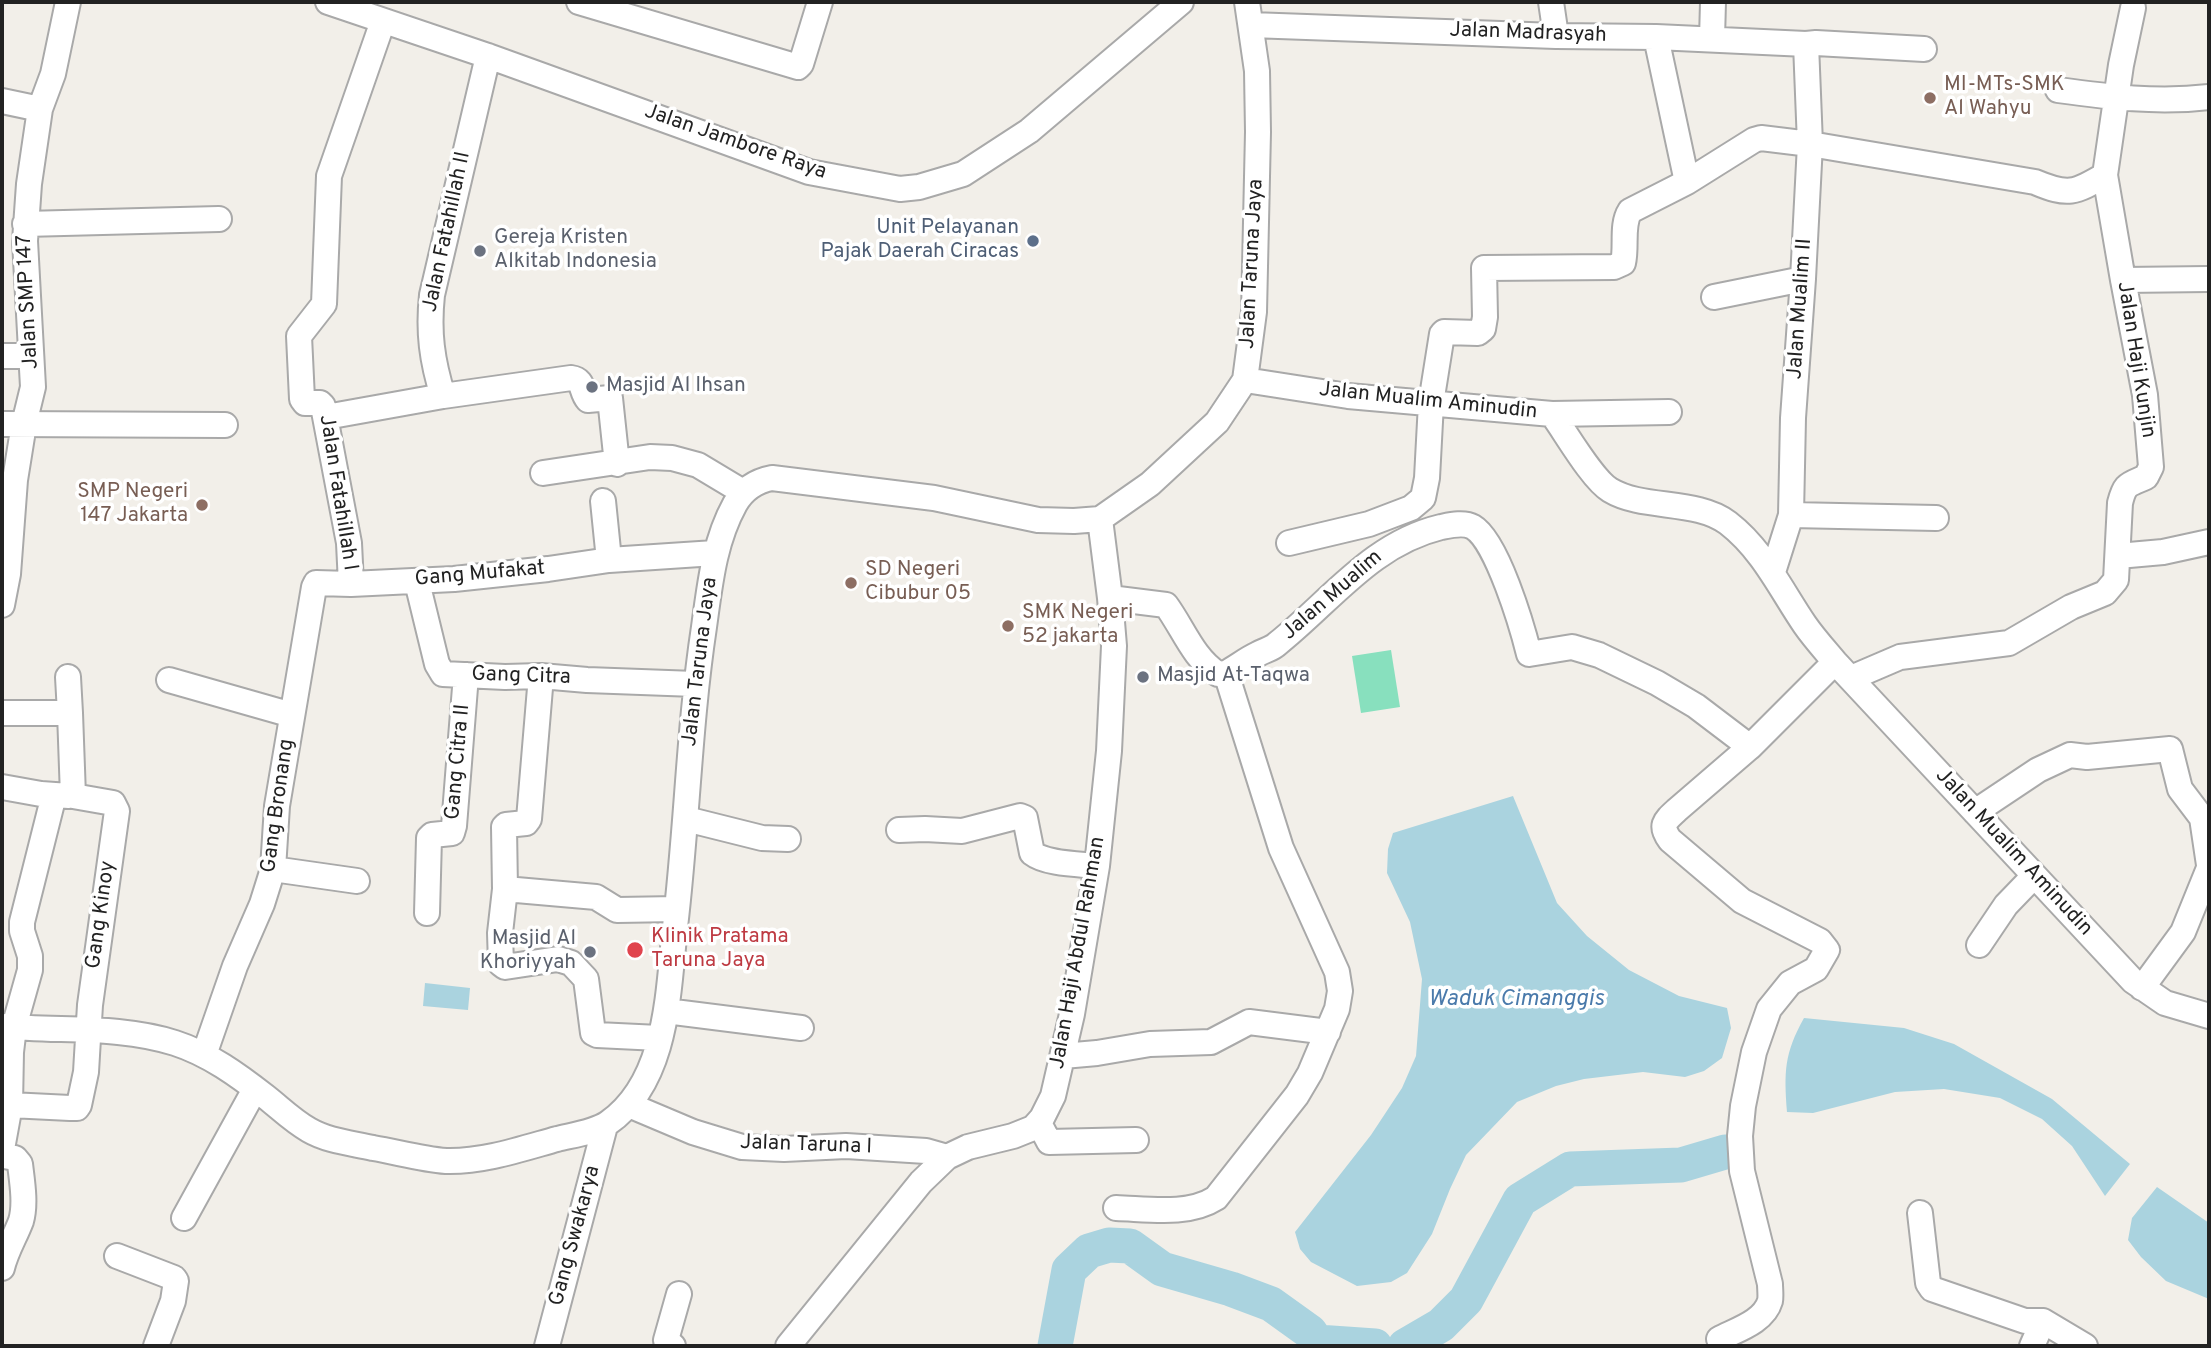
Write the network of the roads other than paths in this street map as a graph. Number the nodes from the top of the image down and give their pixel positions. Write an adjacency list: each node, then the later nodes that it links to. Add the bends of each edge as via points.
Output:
1 (68, 2): 21 (street, Jalan SMP 147)
2 (328, 2): 10 (street, Jalan Jambore Raya)
3 (579, 2): 4 (street, via 798,67)
4 (820, 2)
5 (1181, 2): 16 (street, Jalan Jambore Raya, via 1029,131 963,174 900,189 809,172)
6 (1551, 2): 11 (street)
7 (1713, 2): 13 (street)
8 (2133, 8): 19 (street, Jalan Haji Kunjin)
9 (1249, 13): 11 (street, Jalan Madrasyah); 33 (street, Jalan Taruna Jaya, via 1257,71 1258,132 1254,312)
10 (383, 20): 16 (street, Jalan Jambore Raya); 38 (street, Jalan Fatahillah I, via 329,176 324,304 299,336 302,399 321,404)
11 (1556, 36): 12 (street, Jalan Madrasyah)
12 (1656, 37): 13 (street, Jalan Madrasyah); 23 (street)
13 (1712, 39): 14 (street, Jalan Madrasyah)
14 (1806, 44): 15 (street, Jalan Madrasyah); 22 (street, Jalan Mualim II)
15 (1924, 49)
16 (488, 56): 34 (street, Jalan Fatahillah II, via 432,295 429,325)
17 (2057, 90): 19 (street)
18 (2209, 97): 19 (street)
19 (2116, 99): 24 (street, Jalan Haji Kunjin)
20 (2, 101): 21 (street)
21 (40, 109): 26 (street, Jalan SMP 147)
22 (1810, 144): 23 (street, via 1760,138); 24 (street, via 2035,181 2058,191 2082,189); 27 (street, Jalan Mualim II)
23 (1685, 171): 35 (street, via 1630,212 1623,263 1614,267 1484,268 1483,327 1478,332 1442,334)
24 (2105, 175): 29 (street, Jalan Haji Kunjin)
25 (219, 219): 26 (street)
26 (17, 234): 32 (street, Jalan SMP 147)
27 (1804, 279): 30 (street); 45 (street, Jalan Mualim II)
28 (2209, 279): 29 (street)
29 (2123, 280): 51 (street, Jalan Haji Kunjin, via 2145,395 2151,469 2144,478 2126,485 2122,493)
30 (1714, 297)
31 (2, 356): 32 (street)
32 (32, 356): 39 (street, Jalan SMP 147, via 33,394)
33 (1245, 380): 35 (street, Jalan Mualim Aminudin); 47 (street, Jalan Taruna Jaya, via 1217,422 1150,485)
34 (443, 396): 38 (street); 41 (street, via 570,379 581,382 588,400 610,398)
35 (1431, 403): 37 (street, Jalan Mualim Aminudin); 49 (street, via 1427,478 1420,503 1369,524)
36 (1669, 412): 37 (street)
37 (1552, 414): 53 (street, Jalan Mualim Aminudin, via 1611,490 1726,521)
38 (326, 417): 55 (street, Jalan Fatahillah I)
39 (13, 424): 40 (street); 57 (street, Jalan SMP 147, via 15,480)
40 (225, 425)
41 (617, 464): 42 (street); 43 (street, via 650,457 680,459)
42 (543, 473)
43 (743, 492): 47 (street, Jalan Taruna Jaya, via 772,478 934,498 1038,520); 50 (street, Jalan Taruna Jaya)
44 (603, 501): 52 (street)
45 (1791, 515): 46 (street); 53 (street, Jalan Mualim II)
46 (1936, 518)
47 (1100, 519): 56 (street, Jalan Haji Abdul Rahman)
48 (2209, 542): 51 (street)
49 (1289, 543)
50 (715, 553): 52 (street, Gang Mufakat); 64 (street, Jalan Taruna Jaya)
51 (2118, 556): 58 (street, Jalan Haji Kunjin, via 2116,580 2110,590 2012,642 1900,657)
52 (608, 560): 54 (street, Gang Mufakat)
53 (1773, 572): 58 (street, Jalan Mualim Aminudin, via 1805,625)
54 (416, 582): 55 (street, Gang Mufakat); 60 (street, Gang Citra, via 439,670 445,675)
55 (351, 584): 67 (street, Gang Bronang, via 320,582 314,587)
56 (1110, 598): 59 (street, via 1166,605 1200,657 1220,675); 75 (street, Jalan Haji Abdul Rahman, via 1112,694)
57 (2, 605)
58 (1843, 670): 68 (street); 71 (street, Jalan Mualim Aminudin)
59 (1226, 673): 68 (street, Jalan Mualim, via 1266,651 1394,544 1460,524 1473,527 1502,573 1529,654 1572,647 1629,668 1696,706); 90 (street, via 1281,848 1337,972 1339,1000)
60 (466, 675): 61 (street, Gang Citra); 82 (street, Gang Citra II, via 454,828 429,837)
61 (541, 676): 64 (street, Gang Citra); 80 (street, via 528,819 504,826)
62 (68, 677): 66 (street)
63 (169, 680): 67 (street)
64 (695, 684): 72 (street, Jalan Taruna Jaya)
65 (2, 713): 66 (street)
66 (70, 713): 70 (street)
67 (292, 715): 77 (street, Gang Bronang, via 277,806)
68 (1750, 747): 108 (street, via 1666,820 1664,831 1742,901 1827,948 1822,961 1790,983 1769,1009 1754,1052 1740,1136 1742,1171 1771,1300 1763,1314)
69 (2, 787): 70 (street)
70 (64, 796): 87 (street, via 22,922 30,970); 89 (street, Gang Kinoy, via 113,803 117,811)
71 (1975, 812): 76 (street, via 2038,770 2070,755 2170,749 2180,789 2202,818); 78 (street, Jalan Mualim Aminudin)
72 (686, 819): 74 (street, via 762,838); 81 (street, Jalan Taruna Jaya)
73 (899, 830): 75 (street, via 962,831 1020,816 1025,818 1035,856)
74 (788, 839)
75 (1097, 866): 93 (street, Jalan Haji Abdul Rahman)
76 (2209, 866): 84 (street, via 2183,932)
77 (273, 869): 79 (street); 92 (street, Gang Bronang)
78 (2034, 876): 83 (street, via 2006,905); 84 (street, Jalan Mualim Aminudin)
79 (356, 880)
80 (505, 889): 81 (street, via 596,897 617,910); 91 (street, via 502,966 564,959 586,979 593,1033)
81 (677, 909): 85 (street, Jalan Taruna Jaya)
82 (427, 913)
83 (1979, 945)
84 (2142, 988): 86 (street, Jalan Mualim Aminudin, via 2165,1003)
85 (666, 1011): 88 (street); 91 (street, Jalan Taruna Jaya)
86 (2209, 1016)
87 (8, 1027): 89 (street, Jalan Taruna Jaya); 95 (street)
88 (801, 1028)
89 (87, 1029): 92 (street, Jalan Taruna Jaya, via 156,1037); 95 (street, Gang Kinoy, via 86,1072 78,1107)
90 (1328, 1032): 93 (street, via 1249,1023 1211,1042 1150,1044); 101 (street, via 1297,1096 1216,1198 1200,1207 1182,1209)
91 (659, 1038): 96 (street, Jalan Taruna Jaya, via 647,1076)
92 (204, 1055): 94 (street, Jalan Taruna Jaya)
93 (1063, 1056): 97 (street, Jalan Haji Abdul Rahman, via 1053,1096)
94 (256, 1089): 98 (street, Jalan Taruna Jaya, via 320,1136 445,1161 506,1153); 103 (street)
95 (10, 1105): 105 (street, via 2,1152 20,1164 23,1204)
96 (629, 1105): 98 (street, Jalan Taruna Jaya); 100 (street, Jalan Taruna I, via 743,1147 859,1147 926,1151)
97 (1039, 1123): 99 (street, via 1052,1143); 100 (street, via 1023,1133)
98 (605, 1126): 110 (street, Gang Swakarya)
99 (1136, 1140)
100 (947, 1157): 112 (street, via 921,1182)
101 (1116, 1208)
102 (1920, 1213): 107 (street, via 1932,1289 2025,1321)
103 (184, 1217)
104 (117, 1256): 109 (street, via 176,1281)
105 (2, 1268)
106 (679, 1294): 111 (street, via 666,1340)
107 (2043, 1321): 113 (street); 114 (street)
108 (1719, 1339)
109 (156, 1346)
110 (547, 1346)
111 (672, 1346)
112 (788, 1346)
113 (2032, 1346)
114 (2085, 1346)

